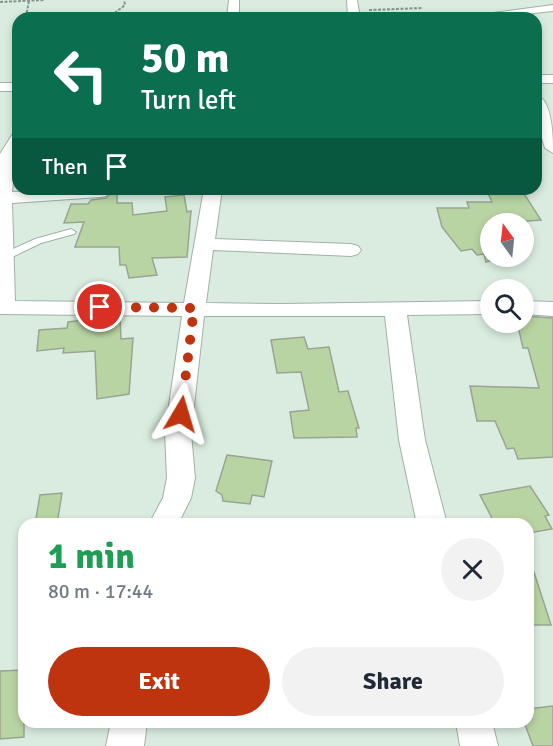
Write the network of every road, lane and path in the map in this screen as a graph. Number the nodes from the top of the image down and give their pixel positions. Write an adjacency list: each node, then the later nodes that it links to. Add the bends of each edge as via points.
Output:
1 (45, 0): 3 (path)
2 (124, 0): 8 (path, via 125,5)
3 (29, 1): 4 (path)
4 (0, 2)
5 (422, 8): 7 (path)
6 (553, 8): 9 (street)
7 (353, 10)
8 (116, 12)
9 (512, 12)
10 (542, 116): 12 (street)
11 (11, 138): 15 (street)
12 (553, 148)
13 (50, 195): 15 (street)
14 (212, 195): 17 (street)
15 (1, 198): 18 (street)
16 (71, 232): 18 (lane)
17 (204, 244): 19 (street); 22 (street)
18 (1, 248): 20 (street)
19 (351, 250)
20 (3, 307): 22 (street)
21 (480, 307): 24 (street)
22 (194, 308): 24 (street); 26 (street, via 178,433 181,478 177,498)
23 (534, 308): 25 (street)
24 (395, 309): 27 (street, via 412,440)
25 (553, 309)
26 (166, 518)
27 (431, 518)
28 (128, 728): 30 (street)
29 (475, 728): 31 (street)
30 (125, 746)
31 (479, 746)

